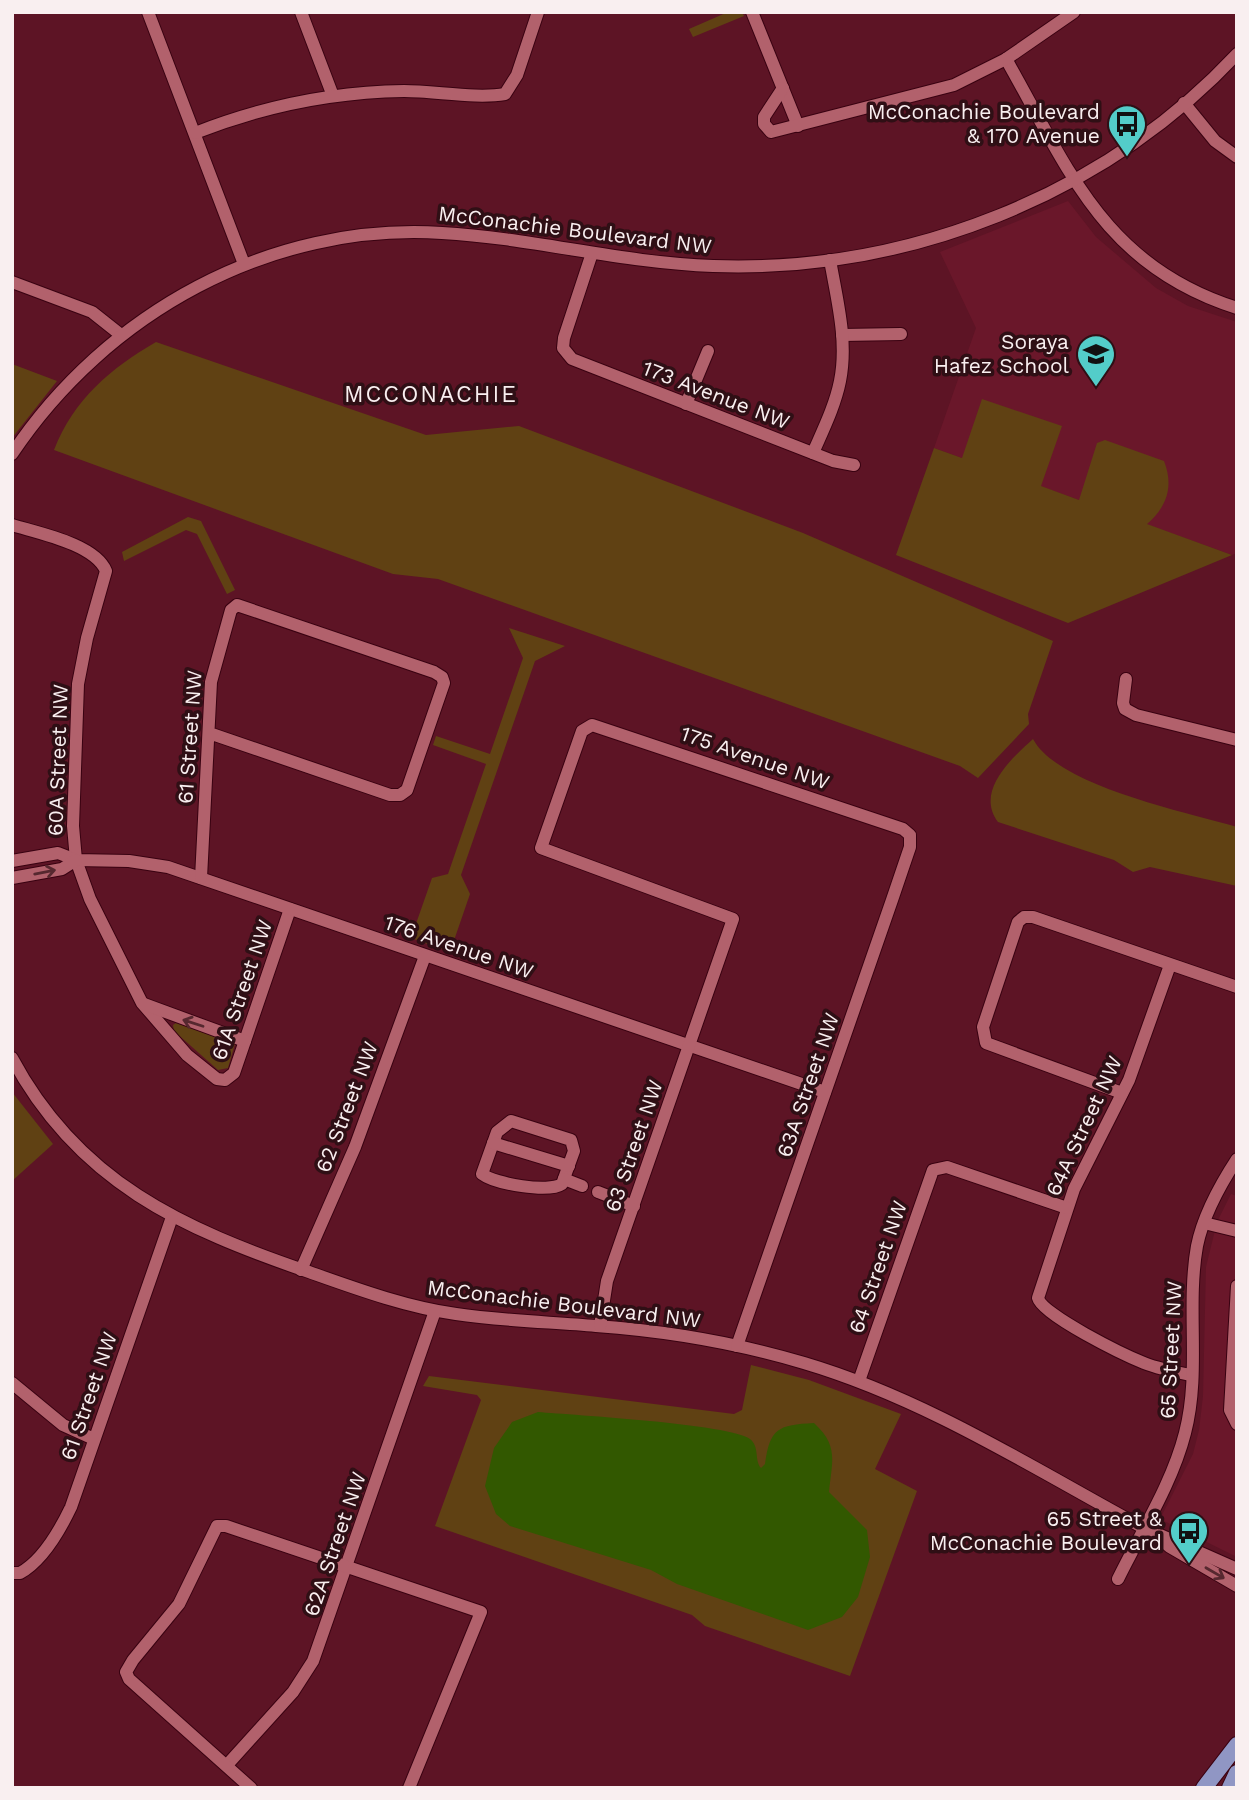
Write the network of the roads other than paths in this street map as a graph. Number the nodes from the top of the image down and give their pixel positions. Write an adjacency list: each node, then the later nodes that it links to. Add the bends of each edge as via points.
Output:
1 (148, 12): 12 (street)
2 (301, 12): 9 (street)
3 (538, 12): 9 (street, via 517,75 505,94 405,91)
4 (751, 12): 8 (street)
5 (1074, 12): 7 (street)
6 (1237, 54): 10 (street, McConachie Boulevard NW)
7 (1006, 59): 11 (street, via 954,85); 14 (street)
8 (783, 88): 11 (street); 11 (street, via 764,124 771,132)
9 (333, 96): 12 (street, via 264,110)
10 (1184, 103): 13 (street, via 1215,141); 14 (street, McConachie Boulevard NW)
11 (798, 126)
12 (195, 133): 17 (street)
13 (1237, 157)
14 (1074, 180): 16 (street, McConachie Boulevard NW, via 985,222 928,240); 19 (street, via 1101,220 1149,265 1192,292)
15 (592, 253): 16 (street, McConachie Boulevard NW, via 713,267); 17 (street, McConachie Boulevard NW, via 474,235 385,233 312,245); 24 (street, 173 Avenue NW, via 564,338 566,353)
16 (830, 260): 22 (street)
17 (244, 264): 21 (street, McConachie Boulevard NW, via 178,298)
18 (12, 282): 21 (street, via 92,312)
19 (1237, 308)
20 (901, 334): 22 (street)
21 (121, 335): 26 (street, McConachie Boulevard NW, via 69,382)
22 (842, 335): 25 (street, via 840,382)
23 (708, 351): 24 (street)
24 (686, 404): 25 (street, 173 Avenue NW)
25 (813, 453): 27 (street, 173 Avenue NW)
26 (12, 454)
27 (854, 465)
28 (12, 525): 34 (street, 60A Street NW, via 88,551 106,570 78,684)
29 (1126, 679): 31 (street, via 1125,709)
30 (209, 733): 30 (street, 61 Street NW, via 215,663 231,610 237,605 434,672 444,683 407,790 400,795); 36 (street, 61 Street NW)
31 (1237, 740)
32 (562, 787): 33 (street, 175 Avenue NW, via 586,727 592,725); 44 (street, 63 Street NW, via 541,848 545,852 733,919)
33 (910, 835): 48 (street, 63A Street NW)
34 (76, 860): 35 (street, 176 Avenue NW, via 58,853); 36 (street, 176 Avenue NW, via 145,862); 37 (street, 176 Avenue NW, one-way to 34, via 62,869); 42 (street, 60A Street NW, via 90,899)
35 (12, 861)
36 (201, 877): 38 (street, 176 Avenue NW)
37 (12, 878)
38 (290, 909): 39 (street, 176 Avenue NW); 43 (street, 61A Street NW)
39 (425, 956): 44 (street, 176 Avenue NW); 61 (street, 62 Street NW, via 355,1147)
40 (1170, 965): 41 (street); 49 (street, 64A Street NW); 49 (street, via 1033,917 1018,922 983,1027 986,1043)
41 (1237, 987)
42 (142, 1003): 43 (street, one-way to 42); 47 (street, 60A Street NW, via 187,1055 217,1079)
43 (245, 1041): 47 (street, 61A Street NW, via 234,1073)
44 (690, 1047): 48 (street, 176 Avenue NW); 56 (street, 63 Street NW)
45 (12, 1058): 46 (street, McConachie Boulevard NW)
46 (16, 1075): 58 (street, McConachie Boulevard NW, via 85,1156)
47 (225, 1080)
48 (825, 1093): 65 (street, 63A Street NW)
49 (1122, 1093): 57 (street, 64A Street NW)
50 (493, 1143): 52 (street); 52 (street, via 497,1132 511,1121 571,1140 574,1151); 53 (street, via 482,1174 488,1178 553,1189)
51 (1237, 1159): 59 (street, 65 Street NW)
52 (569, 1166): 53 (street)
53 (564, 1179): 54 (street)
54 (582, 1186)
55 (598, 1192): 56 (street)
56 (634, 1206): 64 (street, 63 Street NW, via 607,1281)
57 (1067, 1208): 67 (street, 64A Street NW, via 1038,1293 1039,1303 1129,1356); 68 (street, 64 Street NW, via 947,1167 937,1168 930,1176)
58 (172, 1217): 61 (street, McConachie Boulevard NW, via 230,1245); 71 (street, 61 Street NW)
59 (1204, 1223): 60 (street); 67 (street, 65 Street NW, via 1196,1260)
60 (1237, 1231)
61 (301, 1270): 63 (street, McConachie Boulevard NW)
62 (1236, 1293): 66 (street)
63 (435, 1311): 64 (street, McConachie Boulevard NW); 73 (street, 62A Street NW)
64 (600, 1326): 65 (street, McConachie Boulevard NW)
65 (737, 1346): 68 (street, McConachie Boulevard NW)
66 (1235, 1361): 70 (street, via 1230,1410)
67 (1191, 1375): 72 (street, 65 Street NW, via 1185,1434)
68 (859, 1381): 72 (street, McConachie Boulevard NW, via 934,1413)
69 (12, 1383): 71 (street, via 63,1425)
70 (1237, 1424)
71 (94, 1439): 75 (street, 61 Street NW, via 65,1520 47,1546)
72 (1148, 1530): 74 (street, McConachie Boulevard NW); 76 (street, 65 Street NW); 77 (street, McConachie Boulevard NW, one-way to 77)
73 (347, 1568): 79 (street, 62A Street NW, via 307,1672); 79 (street, via 217,1526 179,1604 133,1660 126,1672 129,1679); 83 (street, via 481,1612)
74 (1237, 1569)
75 (16, 1573)
76 (1118, 1579)
77 (1237, 1586)
78 (1237, 1745): 84 (main road)
79 (227, 1765): 82 (street)
80 (1237, 1773): 81 (main road)
81 (1234, 1787)
82 (251, 1788)
83 (409, 1788)
84 (1205, 1788)

